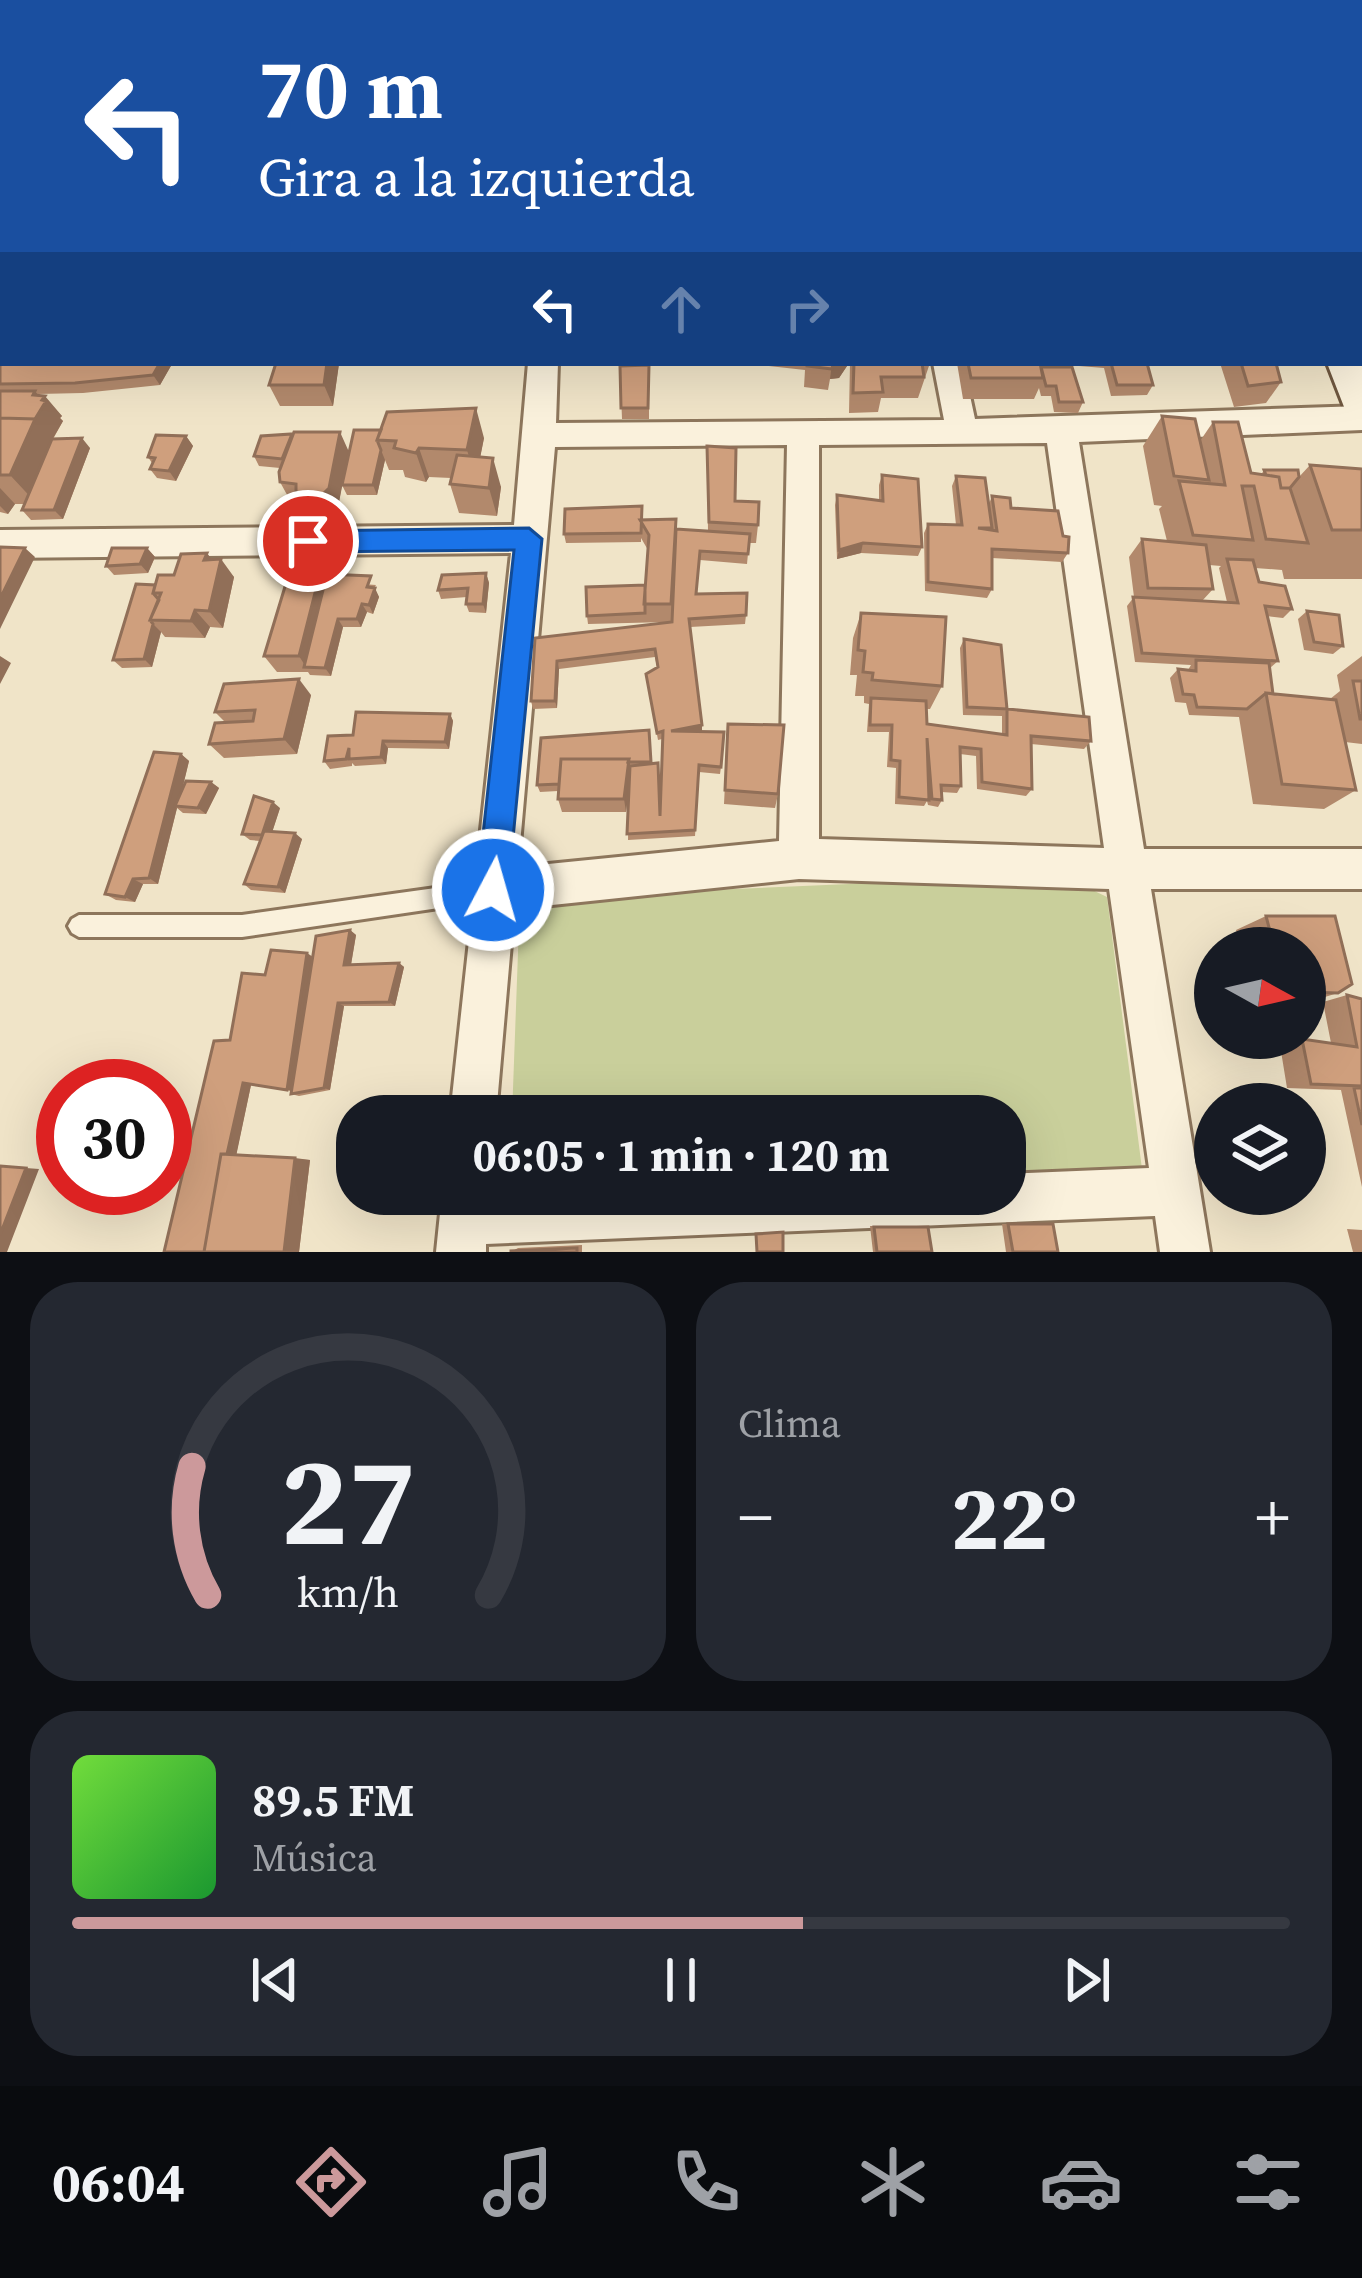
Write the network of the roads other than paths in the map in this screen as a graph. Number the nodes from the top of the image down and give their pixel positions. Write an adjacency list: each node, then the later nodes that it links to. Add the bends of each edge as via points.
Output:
1 (543, 366): 9 (street)
2 (949, 366): 7 (street)
3 (1350, 366): 4 (street)
4 (1362, 400)
5 (1362, 418): 6 (street)
6 (1061, 431): 7 (street); 13 (street)
7 (962, 432): 8 (street)
8 (802, 434): 9 (street); 12 (street)
9 (540, 435): 10 (street)
10 (529, 539): 11 (street); 15 (street)
11 (0, 544)
12 (800, 859): 13 (street); 15 (street)
13 (1128, 868): 14 (street); 18 (street)
14 (1362, 869)
15 (493, 890): 16 (lane, via 242,926); 17 (street)
16 (80, 926)
17 (475, 1095)
18 (1175, 1191): 19 (street); 20 (street)
19 (464, 1222)
20 (1185, 1252)

